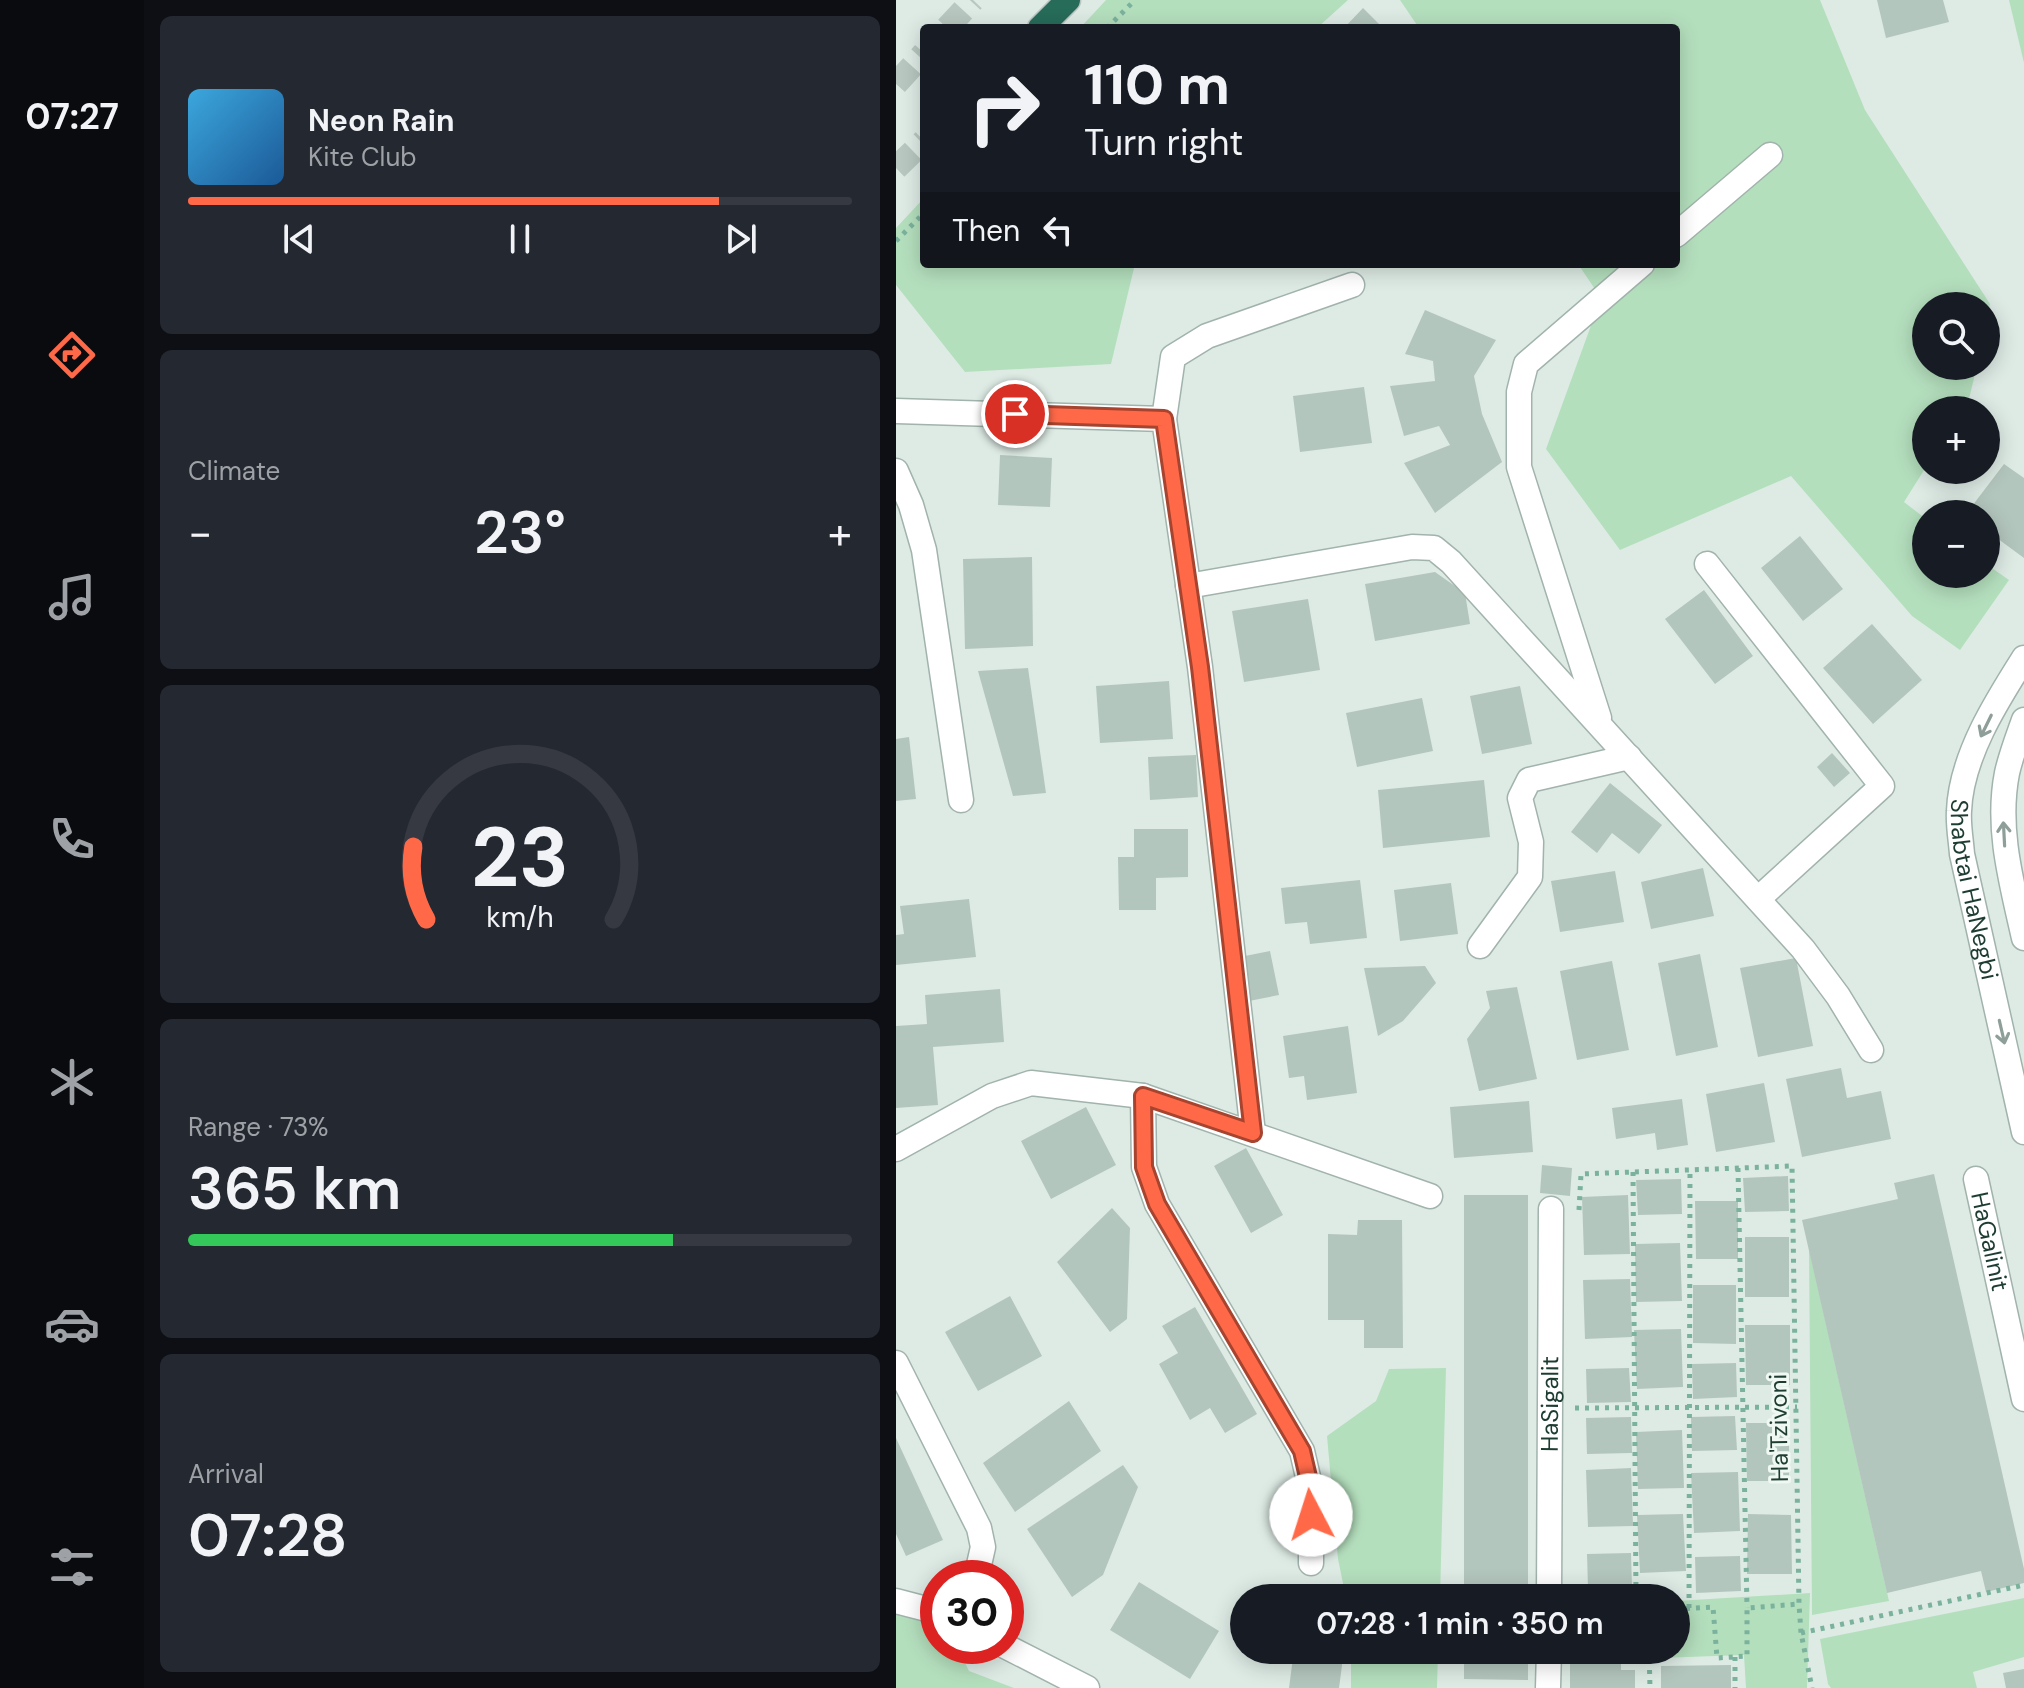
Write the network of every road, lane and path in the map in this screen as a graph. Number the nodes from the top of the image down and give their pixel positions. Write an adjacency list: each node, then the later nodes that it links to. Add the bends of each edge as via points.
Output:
1 (1068, 0): 3 (highway)
2 (1135, 0): 4 (path)
3 (1044, 24)
4 (1111, 24)
5 (1770, 155): 7 (street)
6 (920, 217): 8 (path)
7 (1680, 232)
8 (896, 241)
9 (1637, 268): 18 (street, via 1526,364 1519,392 1519,467)
10 (1352, 285): 12 (street, via 1207,336 1173,357)
11 (896, 411): 12 (street)
12 (1164, 419): 15 (street)
13 (896, 471): 20 (street, via 924,550)
14 (1707, 564): 22 (street, via 1882,786)
15 (1188, 586): 18 (street, via 1412,547 1434,548); 28 (street)
16 (2024, 658): 27 (street, Shabtai HaNegbi, one-way to 27, via 1984,726 1966,770 1958,810 1962,854)
17 (2024, 720): 21 (street, Shabtai HaNegbi, one-way to 17, via 2003,808 2007,773)
18 (1602, 728): 19 (street)
19 (1629, 757): 22 (street); 24 (street, via 1529,780 1520,798 1531,842 1530,877)
20 (961, 800)
21 (2016, 867): 23 (street, Shabtai HaNegbi)
22 (1758, 899): 25 (street, via 1803,949)
23 (2024, 938)
24 (1480, 946)
25 (1871, 1050)
26 (1143, 1096): 28 (street); 29 (street, via 1031,1083 992,1096); 45 (street, via 1144,1167 1157,1204 1302,1451 1311,1490)
27 (2024, 1132)
28 (1253, 1133): 35 (street)
29 (896, 1149)
30 (1738, 1168): 31 (path); 40 (path); 41 (path, Ha'Tzivoni, via 1792,1166)
31 (1690, 1170): 32 (path); 39 (path)
32 (1633, 1172): 33 (path); 43 (path)
33 (1581, 1174)
34 (1976, 1179): 38 (street, HaGalinit)
35 (1430, 1196)
36 (1551, 1209): 42 (street, HaSigalit)
37 (896, 1363): 44 (street, via 979,1528)
38 (2024, 1399)
39 (1689, 1407): 40 (path); 43 (path); 48 (path)
40 (1743, 1407): 41 (path); 54 (path)
41 (1797, 1407): 51 (path, Ha'Tzivoni)
42 (1550, 1408): 43 (path); 46 (street, HaSigalit)
43 (1634, 1408): 47 (path)
44 (980, 1560)
45 (1311, 1563)
46 (1549, 1584)
47 (1636, 1584)
48 (1689, 1584)
49 (2024, 1585): 55 (path)
50 (896, 1601): 52 (street)
51 (1799, 1604): 54 (path); 55 (path, Ha'Tzivoni)
52 (920, 1607)
53 (1690, 1608): 57 (path, via 1713,1607 1717,1658)
54 (1747, 1608): 57 (path, via 1747,1656)
55 (1801, 1633): 64 (path, Ha'Tzivoni)
56 (1024, 1656): 60 (street)
57 (1735, 1657): 63 (path)
58 (1549, 1664): 61 (street)
59 (1649, 1664): 62 (path)
60 (1087, 1688)
61 (1548, 1688)
62 (1650, 1688)
63 (1735, 1688)
64 (1812, 1688)

